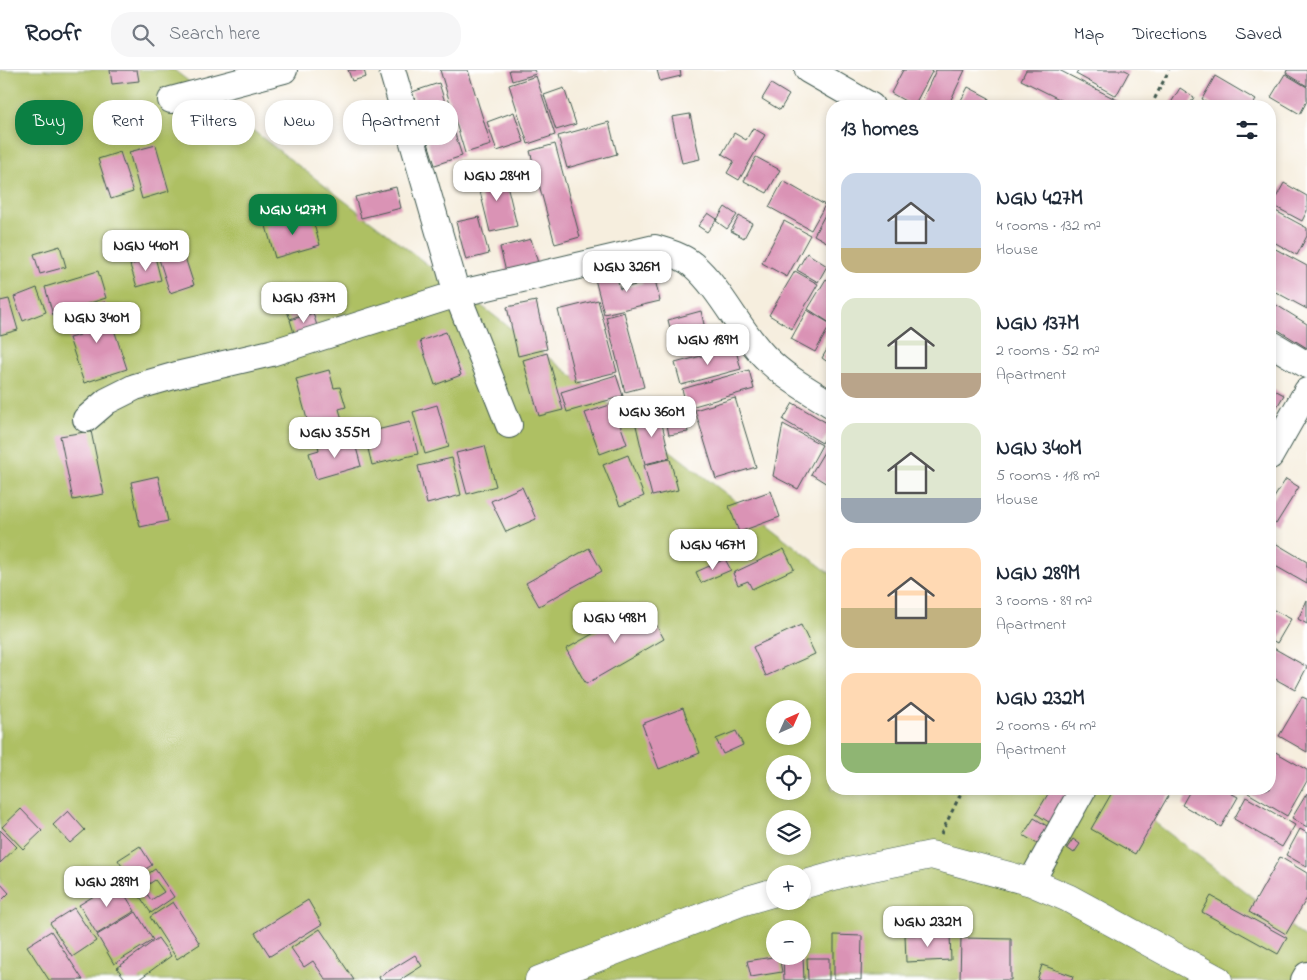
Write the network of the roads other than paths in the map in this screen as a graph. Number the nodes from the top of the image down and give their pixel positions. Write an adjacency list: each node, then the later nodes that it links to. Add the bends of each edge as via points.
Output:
1 (284, 70): 4 (street)
2 (392, 70): 6 (street)
3 (808, 70): 5 (street)
4 (171, 100)
5 (860, 100)
6 (457, 294): 10 (street, via 654,248 675,254 692,264 705,278 762,355 784,375); 11 (street, via 271,353 135,387 107,401); 12 (street)
7 (1276, 347): 8 (street)
8 (1307, 365)
9 (1307, 391): 13 (street)
10 (826, 401)
11 (86, 419)
12 (509, 425)
13 (1276, 445)
14 (1080, 795): 16 (street)
15 (811, 882): 16 (street, via 931,855)
16 (1030, 882): 20 (street, via 1068,898)
17 (766, 895): 19 (street)
18 (1307, 975): 21 (street)
19 (539, 980)
20 (1218, 980)
21 (1304, 980)

